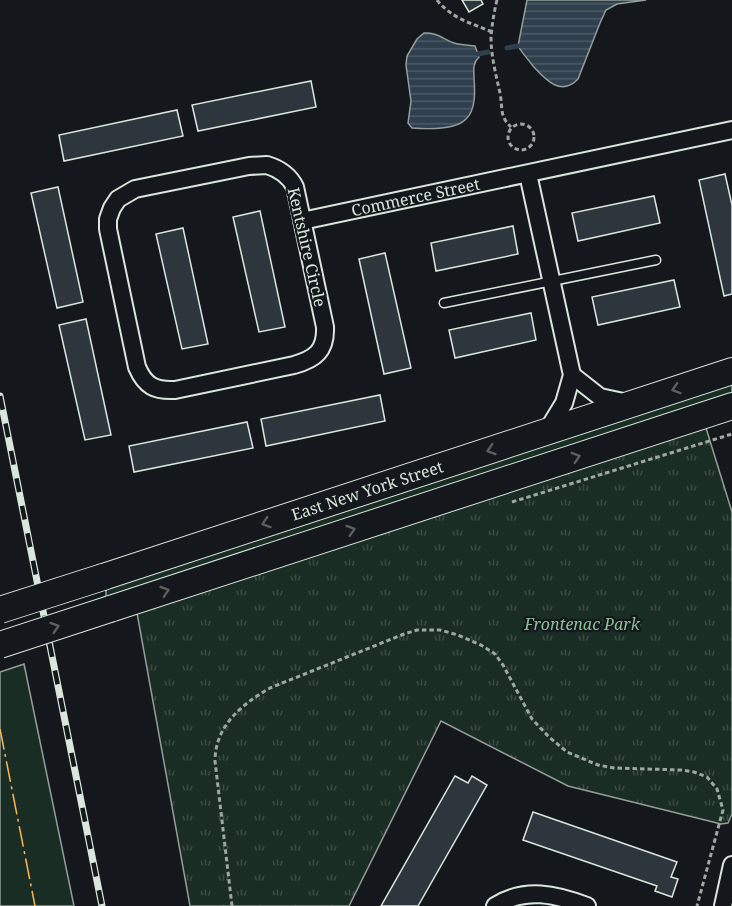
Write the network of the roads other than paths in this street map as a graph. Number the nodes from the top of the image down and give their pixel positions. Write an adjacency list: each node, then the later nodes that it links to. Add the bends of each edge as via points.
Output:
1 (732, 130): 2 (street, Commerce Street)
2 (528, 174): 3 (street, Commerce Street); 5 (street)
3 (302, 220): 3 (street, Kentshire Circle, via 291,179 280,169 267,165 135,189 118,199 108,219 108,229 137,367 145,381 154,388 175,390 294,365 317,354 323,345 324,327)
4 (656, 260): 5 (lane)
5 (552, 281): 6 (lane); 8 (street)
6 (444, 303)
7 (732, 371): 9 (main road, East New York Street, one-way to 9)
8 (572, 375): 9 (street, via 600,397); 11 (street, via 564,403)
9 (632, 404): 11 (main road, East New York Street)
10 (732, 406): 13 (main road, East New York Street, one-way to 10, bridge)
11 (547, 431): 12 (main road, East New York Street, one-way to 12, bridge)
12 (0, 610)
13 (0, 645)
14 (732, 864): 17 (street)
15 (495, 906): 16 (street, via 522,895 544,893)
16 (587, 906)
17 (723, 906)

